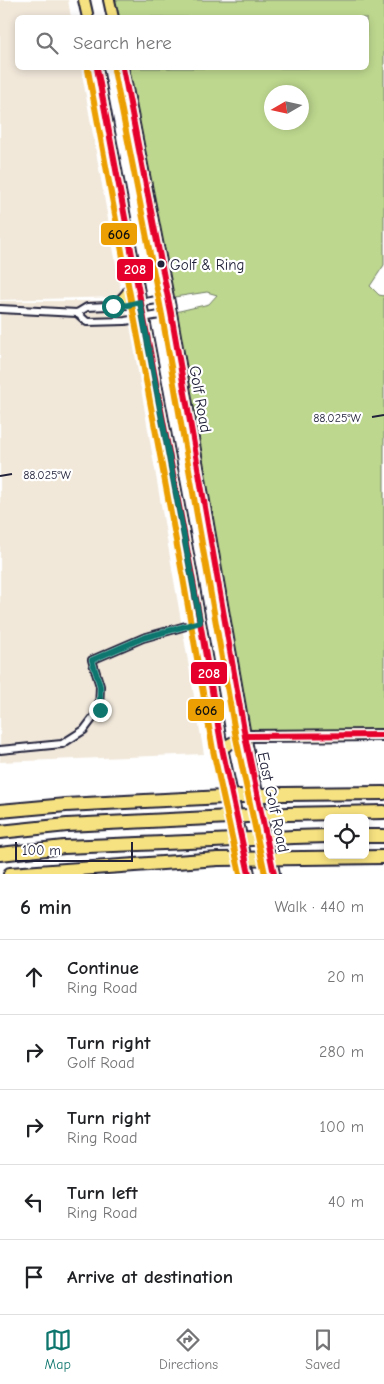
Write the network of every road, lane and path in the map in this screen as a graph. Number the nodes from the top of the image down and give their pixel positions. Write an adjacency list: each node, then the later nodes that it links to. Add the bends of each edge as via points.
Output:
1 (84, 0): 3 (main road)
2 (109, 0): 4 (main road)
3 (87, 15)
4 (112, 15)
5 (97, 70): 7 (main road)
6 (123, 70): 8 (main road, Golf Road)
7 (136, 277): 9 (main road); 10 (main road, via 129,293)
8 (168, 298): 9 (street); 13 (main road, Golf Road)
9 (140, 302): 10 (street); 14 (main road)
10 (113, 306): 12 (street, via 87,307)
11 (0, 309): 12 (street)
12 (77, 314): 14 (street, via 87,322)
13 (170, 314): 14 (street); 17 (main road, Golf Road)
14 (143, 318): 15 (main road)
15 (200, 622): 18 (main road); 19 (street, via 143,638 92,660 100,686 100,710 84,730 62,744)
16 (384, 734): 17 (main road)
17 (244, 736): 18 (main road); 31 (main road, East Golf Road)
18 (222, 748): 30 (main road)
19 (0, 750)
20 (384, 793): 21 (highway, bridge, via 284,794)
21 (0, 811)
22 (384, 812): 23 (highway, bridge, via 68,825)
23 (0, 832)
24 (324, 836): 27 (highway, bridge, via 74,847)
25 (369, 836): 26 (highway)
26 (384, 836)
27 (0, 854)
28 (384, 857): 29 (highway, bridge, via 218,860)
29 (10, 874)
30 (249, 874)
31 (274, 874)

